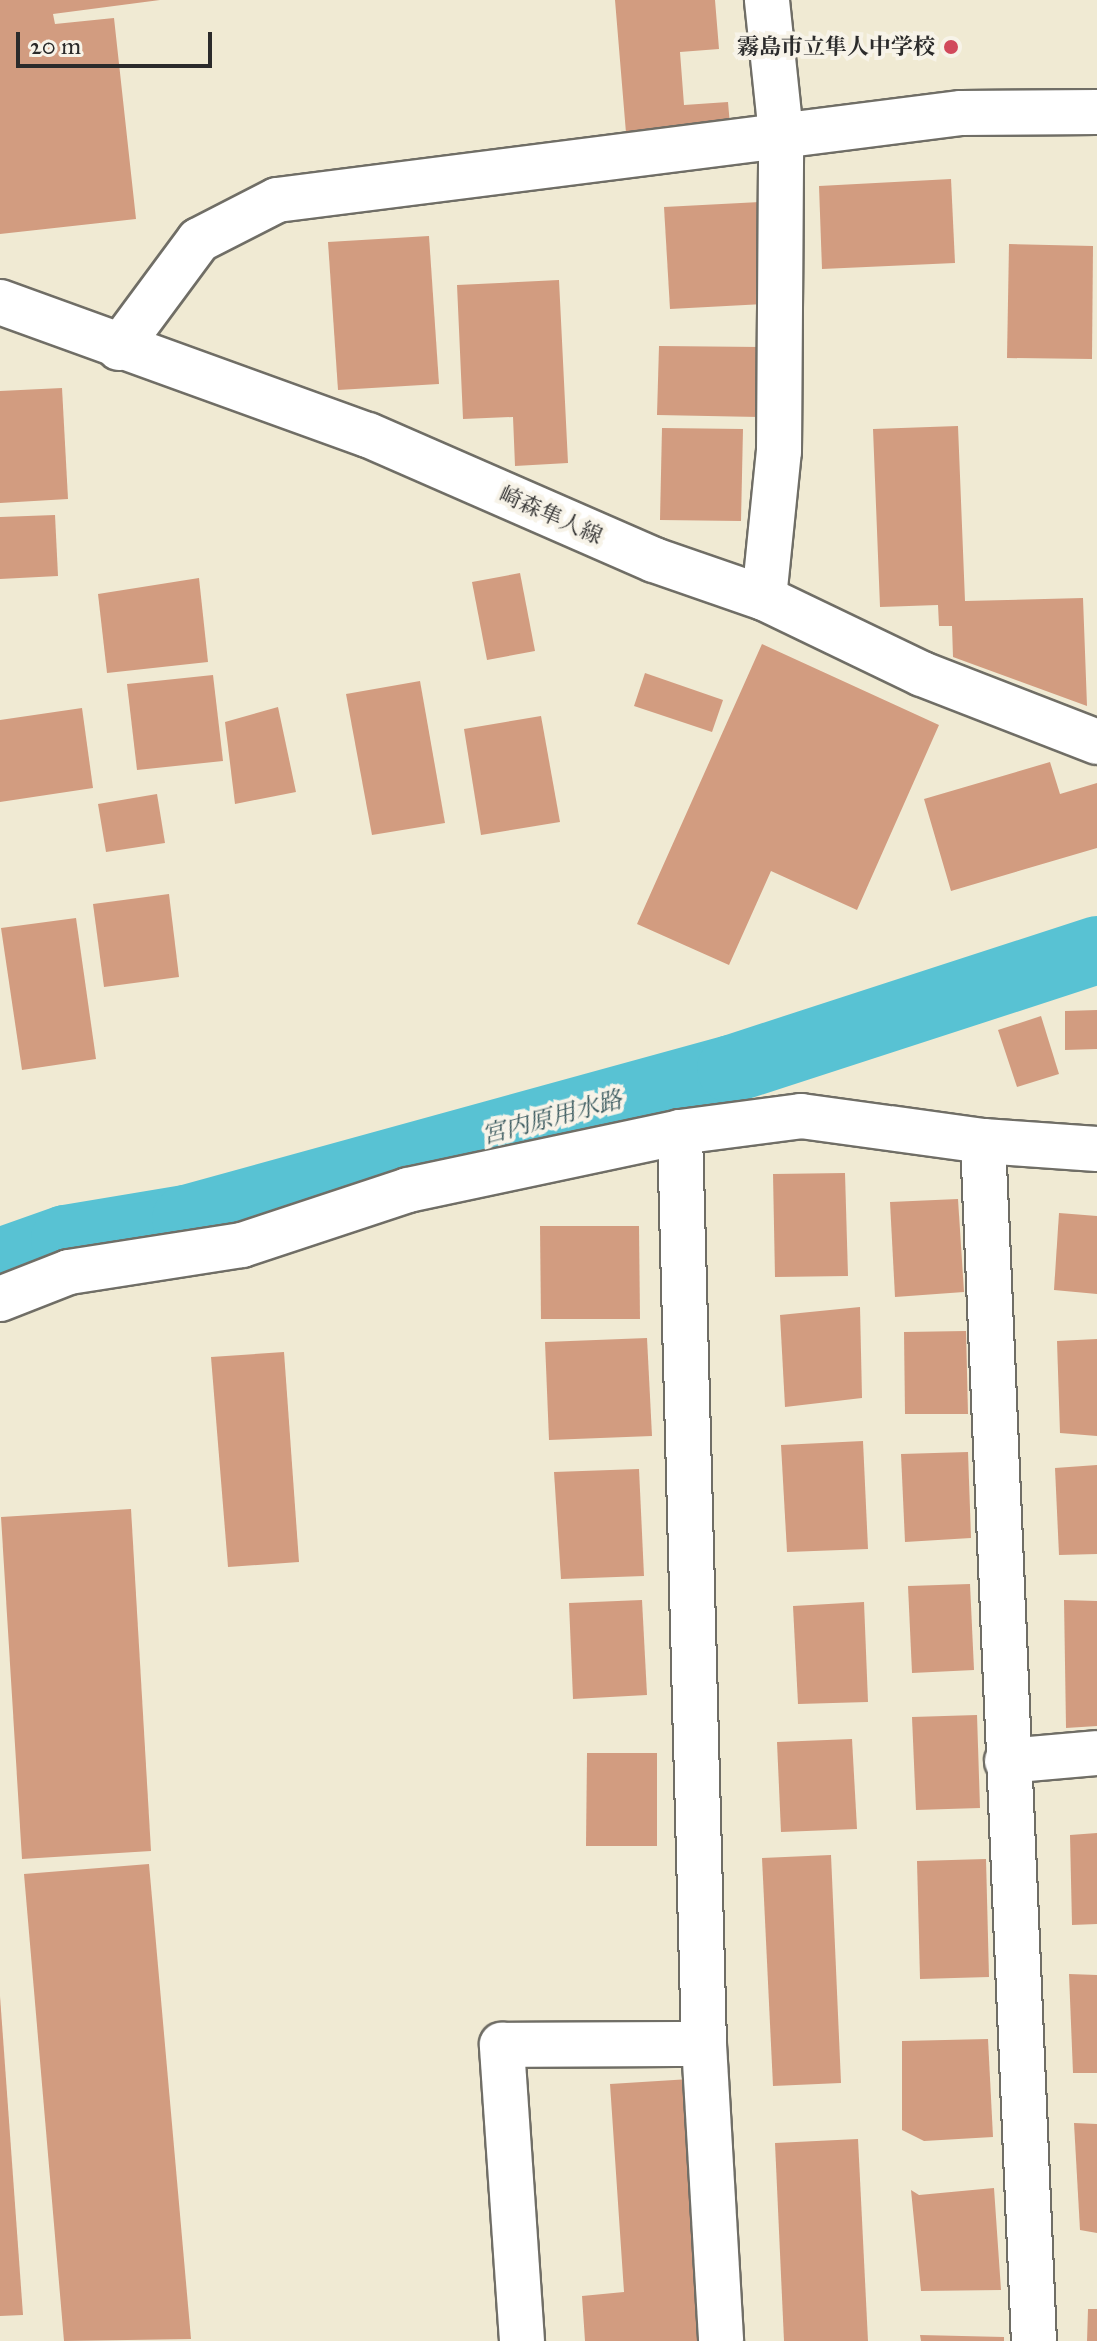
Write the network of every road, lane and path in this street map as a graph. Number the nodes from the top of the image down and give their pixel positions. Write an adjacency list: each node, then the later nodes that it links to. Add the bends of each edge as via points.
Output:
1 (767, 0): 3 (street)
2 (1097, 112): 3 (street, via 961,113)
3 (781, 134): 5 (street, via 277,200 199,240); 6 (street, via 779,451)
4 (0, 302): 5 (street, 崎森隼人線)
5 (119, 348): 6 (street, 崎森隼人線, via 368,435 654,560)
6 (764, 598): 7 (street, 崎森隼人線, via 922,674)
7 (1097, 742)
8 (680, 1132): 9 (street, via 801,1116); 11 (street, via 408,1190 242,1245 69,1272); 14 (street)
9 (983, 1141): 10 (street); 13 (street)
10 (1097, 1149)
11 (0, 1299)
12 (1097, 1753): 13 (street)
13 (1007, 1761): 17 (street)
14 (704, 2044): 15 (street, via 502,2045); 16 (street)
15 (522, 2341)
16 (721, 2341)
17 (1034, 2341)

